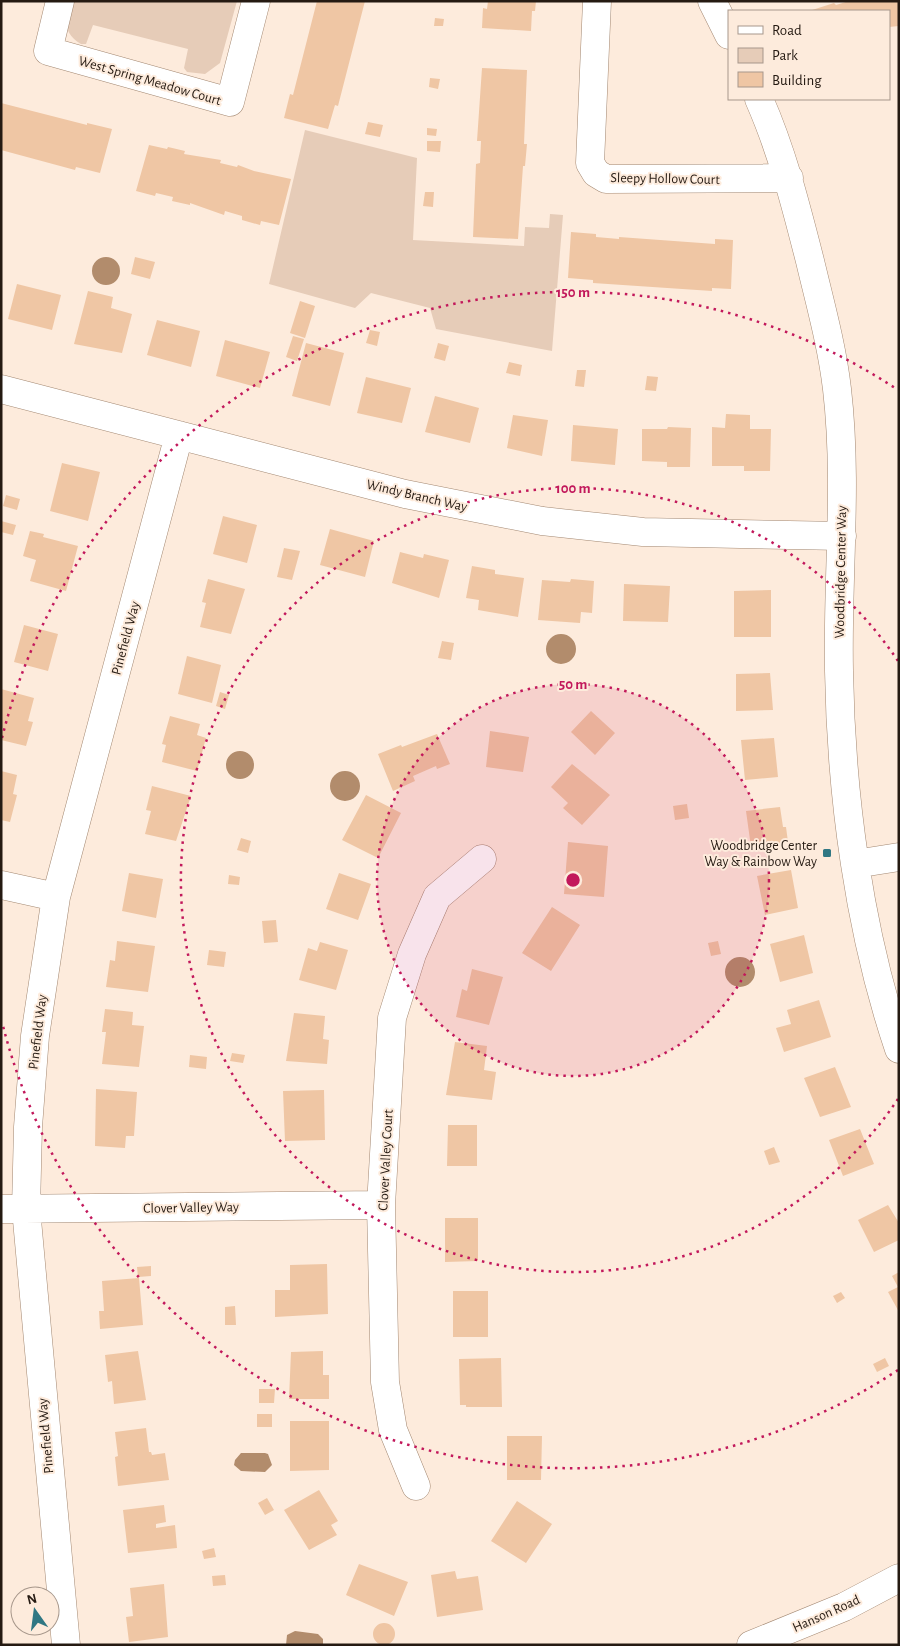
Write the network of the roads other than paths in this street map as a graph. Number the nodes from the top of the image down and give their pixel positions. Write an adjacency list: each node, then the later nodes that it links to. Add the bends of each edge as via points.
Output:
1 (60, 1): 2 (street, West Spring Meadow Court, via 48,51 230,102)
2 (256, 1)
3 (597, 1): 7 (street, Sleepy Hollow Court, via 590,164 596,173 606,179)
4 (713, 2): 5 (street)
5 (728, 33)
6 (760, 100): 7 (street, Woodbridge Center Way)
7 (789, 178): 10 (street, Woodbridge Center Way, via 826,328 837,390)
8 (1, 388): 9 (street, Windy Branch Way)
9 (179, 435): 10 (street, Windy Branch Way, via 405,494 542,521 642,532); 15 (street, Pinefield Way)
10 (842, 536): 13 (street, Woodbridge Center Way, via 840,699 843,780)
11 (899, 857): 13 (street)
12 (482, 859): 17 (street, Clover Valley Court, via 437,897 412,954 392,1018)
13 (855, 864): 16 (street, Woodbridge Center Way, via 887,1013)
14 (1, 885): 15 (street)
15 (56, 896): 18 (street, Pinefield Way, via 36,1036 28,1127)
16 (899, 1049)
17 (382, 1205): 18 (street, Clover Valley Way); 19 (street, Clover Valley Court, via 385,1382 393,1430)
18 (14, 1209): 21 (street, Pinefield Way)
19 (416, 1486)
20 (899, 1578): 22 (street, Hanson Road, via 844,1607)
21 (66, 1645)
22 (751, 1645)

